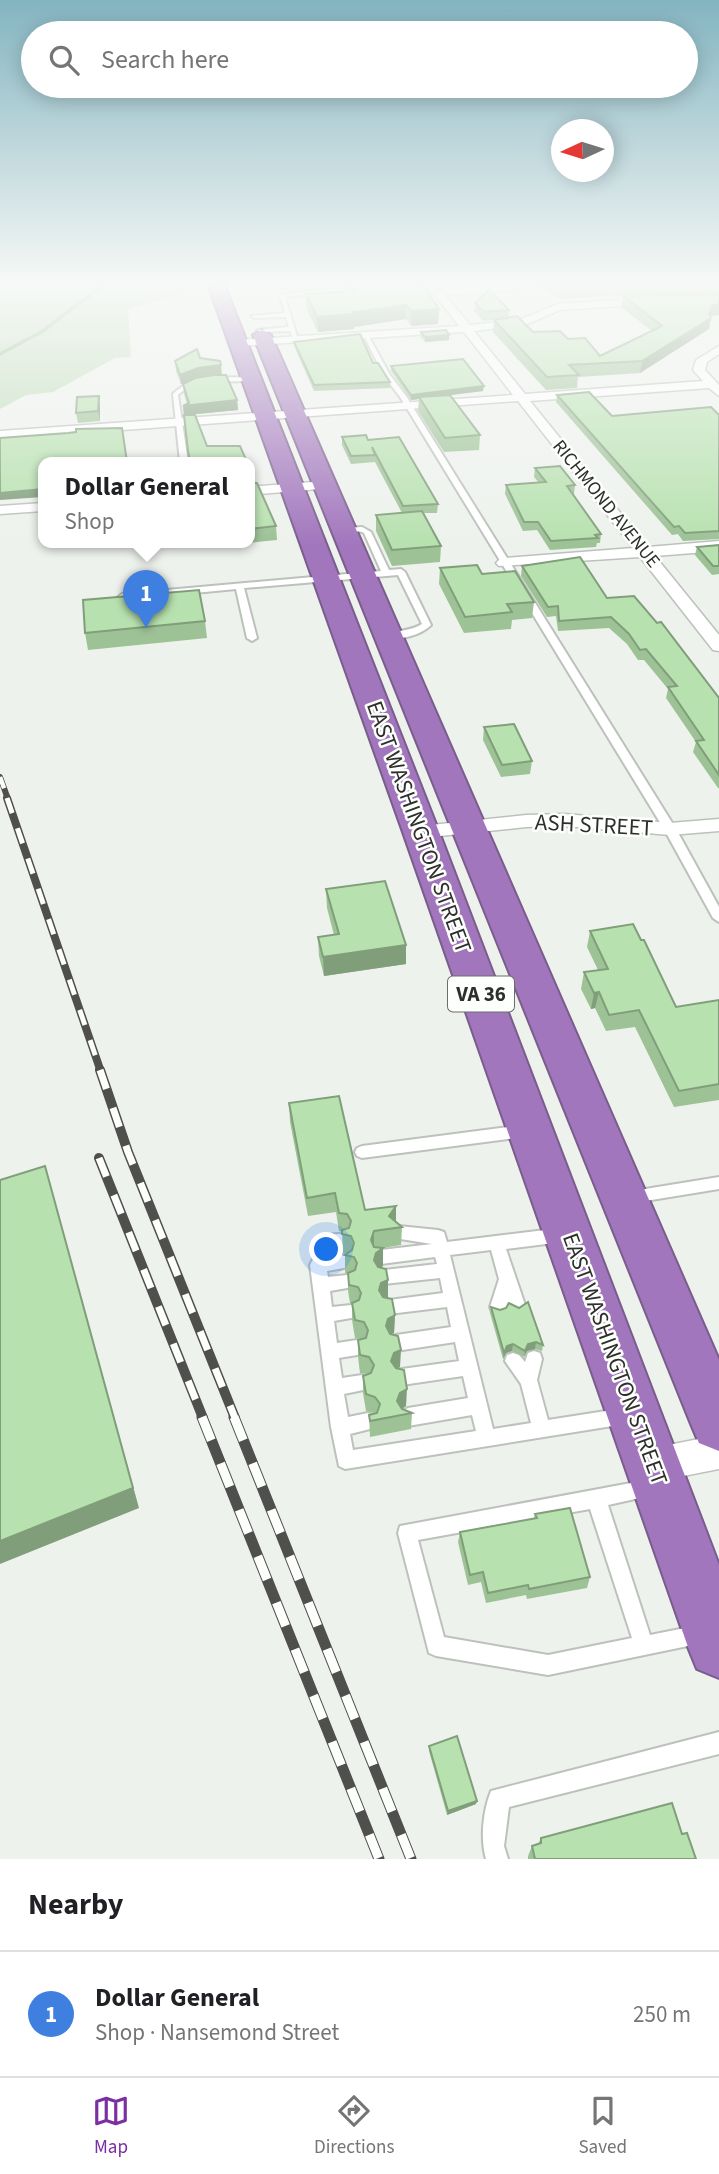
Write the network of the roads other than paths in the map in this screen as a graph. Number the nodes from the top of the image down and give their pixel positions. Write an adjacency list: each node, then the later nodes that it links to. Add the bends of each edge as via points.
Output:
1 (223, 371): 11 (lane, via 184,386 175,395)
2 (245, 371): 11 (street)
3 (276, 371): 14 (highway, EAST WASHINGTON STREET / VA 36)
4 (319, 371): 10 (street)
5 (384, 371): 10 (lane)
6 (499, 371): 9 (street, RICHMOND AVENUE)
7 (701, 371): 8 (street)
8 (715, 388): 9 (street)
9 (520, 398): 10 (street); 19 (street, RICHMOND AVENUE)
10 (409, 406): 20 (lane)
11 (177, 421): 12 (street); 13 (lane)
12 (0, 435)
13 (183, 457)
14 (309, 487): 15 (street); 21 (highway, EAST WASHINGTON STREET / VA 36); 21 (highway, EAST WASHINGTON STREET / VA 36, via 345,530)
15 (255, 491)
16 (38, 507): 17 (street)
17 (0, 510)
18 (719, 546): 19 (street)
19 (645, 552): 20 (street); 25 (street, RICHMOND AVENUE)
20 (505, 563): 28 (lane)
21 (359, 575): 22 (lane); 27 (highway, EAST WASHINGTON STREET / VA 36); 29 (highway, EAST WASHINGTON STREET / VA 36)
22 (239, 586): 23 (lane); 24 (lane)
23 (122, 597)
24 (252, 638)
25 (719, 646)
26 (719, 825): 28 (street, ASH STREET)
27 (470, 826): 28 (street, ASH STREET, via 564,820); 29 (street, ASH STREET); 34 (highway, EAST WASHINGTON STREET / VA 36)
28 (670, 830): 30 (lane)
29 (421, 831): 31 (highway, EAST WASHINGTON STREET / VA 36)
30 (719, 918)
31 (531, 1130): 32 (lane); 36 (highway, EAST WASHINGTON STREET / VA 36)
32 (362, 1152)
33 (719, 1183): 34 (lane)
34 (625, 1199): 69 (highway, EAST WASHINGTON STREET / VA 36, via 700,1352)
35 (399, 1233): 39 (lane, via 438,1237)
36 (569, 1234): 38 (lane); 66 (highway, EAST WASHINGTON STREET / VA 36)
37 (341, 1240): 42 (lane, via 331,1241)
38 (497, 1243): 39 (lane); 45 (lane)
39 (442, 1250): 40 (lane); 43 (lane)
40 (381, 1257)
41 (344, 1262): 42 (lane)
42 (318, 1265): 47 (lane)
43 (447, 1270): 44 (lane); 48 (lane)
44 (384, 1277)
45 (507, 1279): 49 (lane); 51 (lane)
46 (347, 1282): 47 (lane)
47 (321, 1286): 53 (lane)
48 (453, 1299): 50 (lane); 54 (lane)
49 (517, 1305)
50 (389, 1307)
51 (498, 1307)
52 (351, 1312): 53 (lane)
53 (325, 1315): 57 (lane)
54 (462, 1333): 55 (lane); 60 (lane)
55 (396, 1343)
56 (357, 1349): 57 (lane)
57 (330, 1352): 64 (lane)
58 (534, 1359): 62 (lane)
59 (513, 1362): 62 (lane)
60 (470, 1367): 61 (lane); 65 (lane)
61 (402, 1377)
62 (528, 1380): 71 (lane)
63 (362, 1383): 64 (lane)
64 (335, 1387): 70 (lane)
65 (479, 1405): 67 (lane); 72 (lane)
66 (636, 1416): 71 (lane); 74 (highway, EAST WASHINGTON STREET / VA 36)
67 (408, 1417)
68 (368, 1422): 70 (lane)
69 (719, 1424)
70 (340, 1427): 72 (lane, via 345,1460)
71 (542, 1429): 72 (lane)
72 (486, 1437)
73 (719, 1452): 74 (street)
74 (657, 1476): 75 (lane); 76 (highway, EAST WASHINGTON STREET / VA 36)
75 (596, 1498): 77 (lane); 77 (lane, via 407,1533 436,1646 548,1665)
76 (716, 1640): 77 (lane)
77 (644, 1646)
78 (719, 1743): 79 (lane, via 499,1799)
79 (497, 1859)

